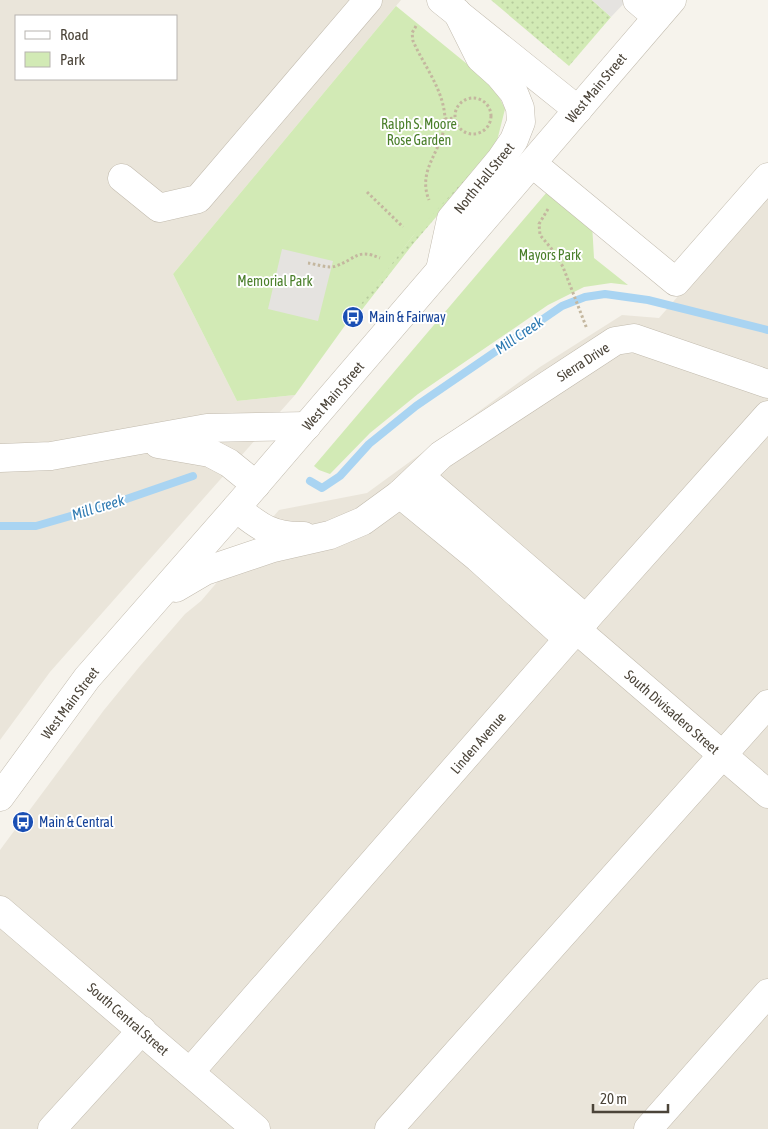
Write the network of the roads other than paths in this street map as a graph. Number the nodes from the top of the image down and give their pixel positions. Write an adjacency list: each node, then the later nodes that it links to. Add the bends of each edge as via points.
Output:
1 (368, 0): 8 (street, via 198,199 159,208)
2 (637, 0): 4 (street)
3 (449, 6): 5 (street, North Hall Street); 9 (street, North Hall Street, via 480,58 514,93 521,122 501,159 451,219)
4 (665, 9): 5 (street, West Main Street)
5 (578, 110): 6 (street, West Main Street)
6 (533, 164): 7 (street, via 676,282); 9 (street, West Main Street)
7 (768, 177)
8 (122, 178)
9 (439, 274): 12 (street, West Main Street)
10 (768, 384): 16 (street, Sierra Drive, via 634,338 615,341 441,455)
11 (768, 415): 20 (street, Linden Avenue)
12 (307, 426): 13 (street, via 207,428); 15 (street, West Main Street)
13 (131, 441): 14 (street, via 51,456); 15 (street, via 210,453 229,463)
14 (0, 458)
15 (256, 485): 17 (street, West Main Street)
16 (410, 485): 18 (street, via 363,521); 20 (street, South Divisadero Street)
17 (236, 508): 18 (street, via 272,533); 19 (street, West Main Street)
18 (330, 535): 19 (street, via 273,548 205,571)
19 (155, 601): 24 (street, West Main Street, via 87,678)
20 (577, 629): 22 (street, South Divisadero Street); 28 (street, Linden Avenue)
21 (768, 704): 22 (street)
22 (722, 756): 23 (street, South Divisadero Street); 31 (street)
23 (768, 794)
24 (0, 797)
25 (0, 910): 27 (street, South Central Street)
26 (768, 993): 32 (street)
27 (142, 1030): 28 (street, South Central Street); 29 (street)
28 (190, 1072): 30 (street, South Central Street)
29 (52, 1129)
30 (256, 1129)
31 (389, 1129)
32 (648, 1129)

